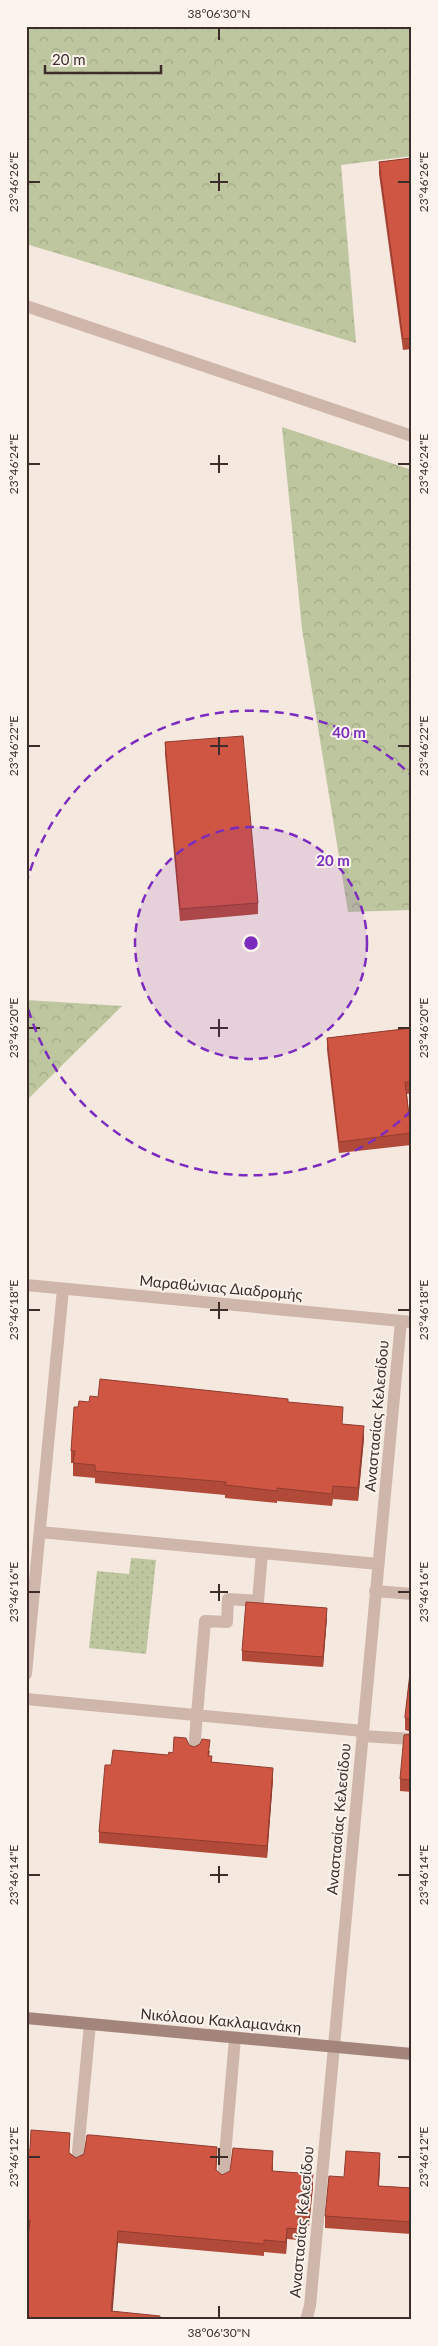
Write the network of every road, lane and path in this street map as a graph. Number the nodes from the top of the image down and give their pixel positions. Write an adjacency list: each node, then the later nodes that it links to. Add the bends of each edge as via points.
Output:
1 (26, 306): 2 (street)
2 (412, 436)
3 (26, 1285): 4 (street, Μαραθώνιας Διαδρομής)
4 (62, 1289): 5 (street, Μαραθώνιας Διαδρομής); 6 (street)
5 (406, 1321): 8 (street, Αναστασίας Κελεσίδου)
6 (40, 1532): 7 (street); 9 (street)
7 (262, 1553): 8 (street); 14 (street, via 258,1601 228,1599 227,1622 205,1621)
8 (378, 1564): 10 (street, Αναστασίας Κελεσίδου)
9 (31, 1574): 12 (street)
10 (376, 1591): 11 (street); 15 (street, Αναστασίας Κελεσίδου)
11 (412, 1594)
12 (26, 1674)
13 (26, 1699): 14 (street)
14 (198, 1716): 15 (street); 17 (street)
15 (362, 1733): 16 (street); 21 (street, Αναστασίας Κελεσίδου)
16 (412, 1739)
17 (194, 1750)
18 (26, 2018): 19 (street, Νικόλαου Κακλαμανάκη)
19 (90, 2024): 20 (street, Νικόλαου Κακλαμανάκη); 23 (street)
20 (235, 2038): 21 (street, Νικόλαου Κακλαμανάκη); 24 (street)
21 (333, 2047): 22 (street, Νικόλαου Κακλαμανάκη); 25 (street, Αναστασίας Κελεσίδου, via 310,2306)
22 (412, 2054)
23 (77, 2162)
24 (222, 2179)
25 (306, 2320)

